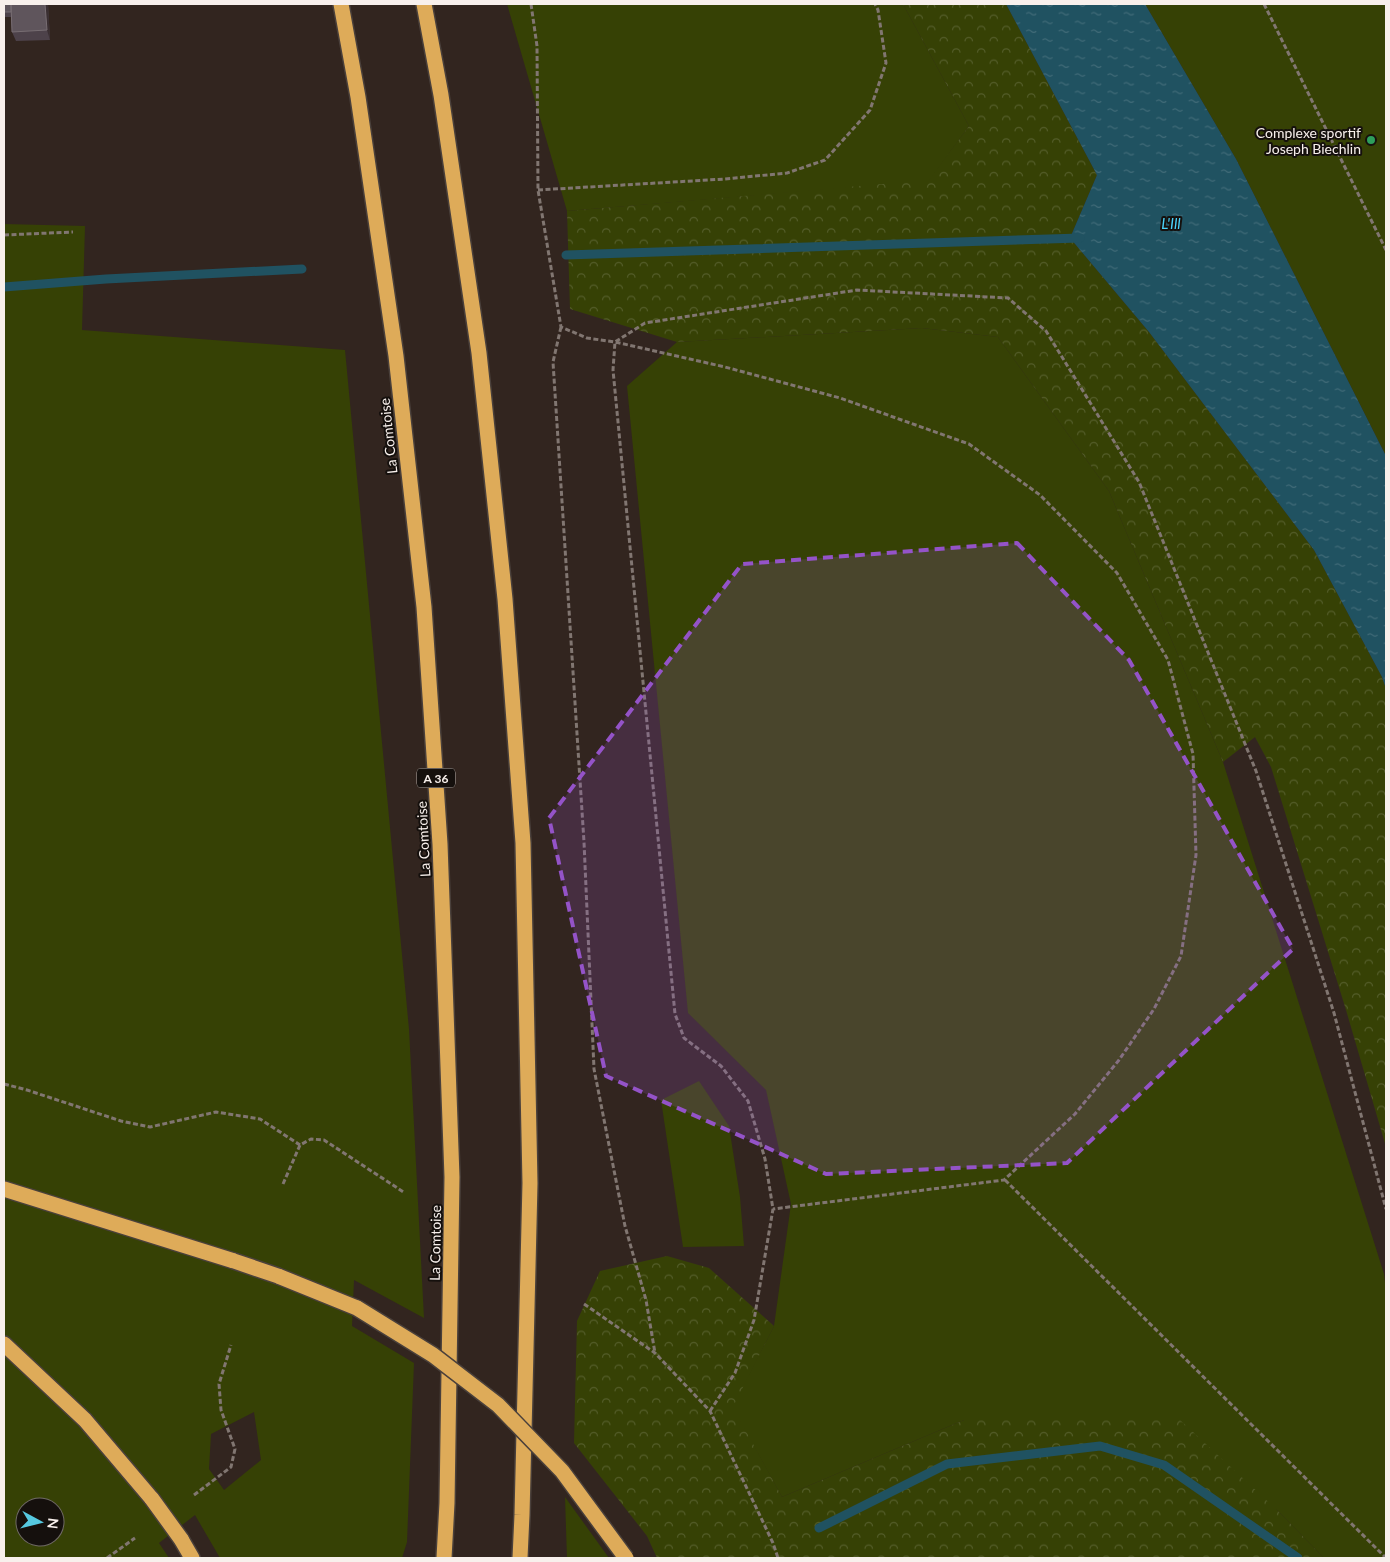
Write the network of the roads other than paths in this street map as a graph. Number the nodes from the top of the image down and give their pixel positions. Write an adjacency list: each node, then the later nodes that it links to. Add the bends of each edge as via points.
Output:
1 (341, 4): 6 (highway, La Comtoise / A 36, via 396,356 424,607 440,834 452,1177)
2 (424, 4): 7 (highway, via 441,95 479,353 505,599 523,844 530,1183)
3 (4, 1189): 8 (highway, bridge, via 234,1261 357,1308 433,1354 498,1405 562,1471)
4 (4, 1344): 5 (highway, bridge, via 85,1420 152,1499)
5 (192, 1558)
6 (444, 1558)
7 (520, 1558)
8 (626, 1558)

